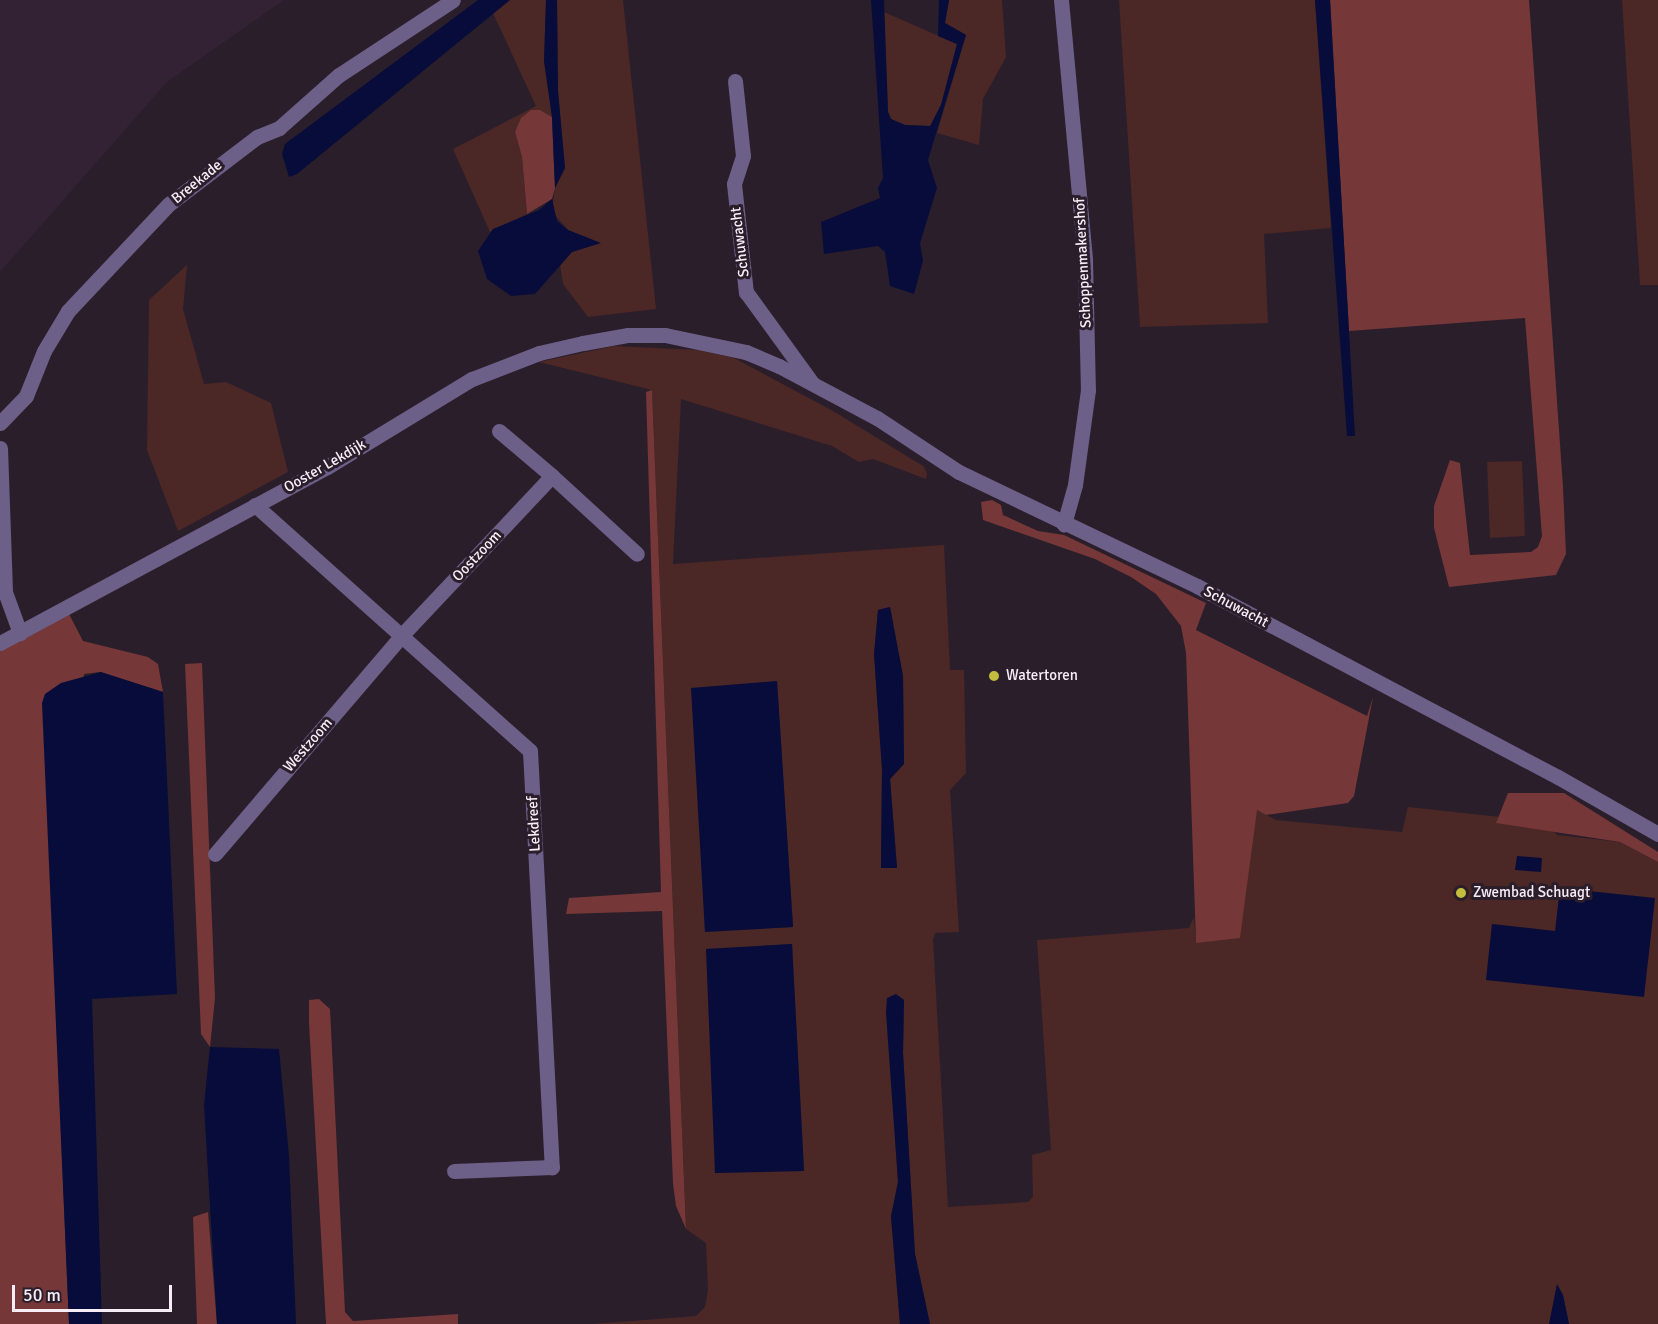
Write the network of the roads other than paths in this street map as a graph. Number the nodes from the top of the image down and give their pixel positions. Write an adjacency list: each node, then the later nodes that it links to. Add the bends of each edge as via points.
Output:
1 (453, 0): 6 (street, Breekade, via 339,75 279,128 257,137 169,204 68,311 44,351 26,396)
2 (1061, 0): 11 (street, Schoppenmakershof, via 1085,260 1088,380 1080,453)
3 (735, 81): 5 (street, Schuwacht, via 743,156 734,184 746,292)
4 (665, 335): 5 (street, Schuwacht, via 746,352); 10 (street, Ooster Lekdijk, via 628,335 583,342 539,353 472,380 327,467)
5 (812, 383): 11 (street, Schuwacht, via 877,418 959,472)
6 (0, 423)
7 (499, 431): 9 (street)
8 (0, 448): 13 (street, via 5,592)
9 (552, 476): 12 (street); 14 (street, Oostzoom)
10 (255, 505): 13 (street, Ooster Lekdijk); 14 (street, Lekdreef)
11 (1064, 524): 16 (street, Schuwacht, via 1218,597)
12 (637, 554)
13 (20, 633): 15 (street, Ooster Lekdijk)
14 (401, 636): 17 (street, Westzoom); 18 (street, Lekdreef, via 530,752 552,1167)
15 (0, 644)
16 (1658, 834)
17 (215, 854)
18 (454, 1171)

